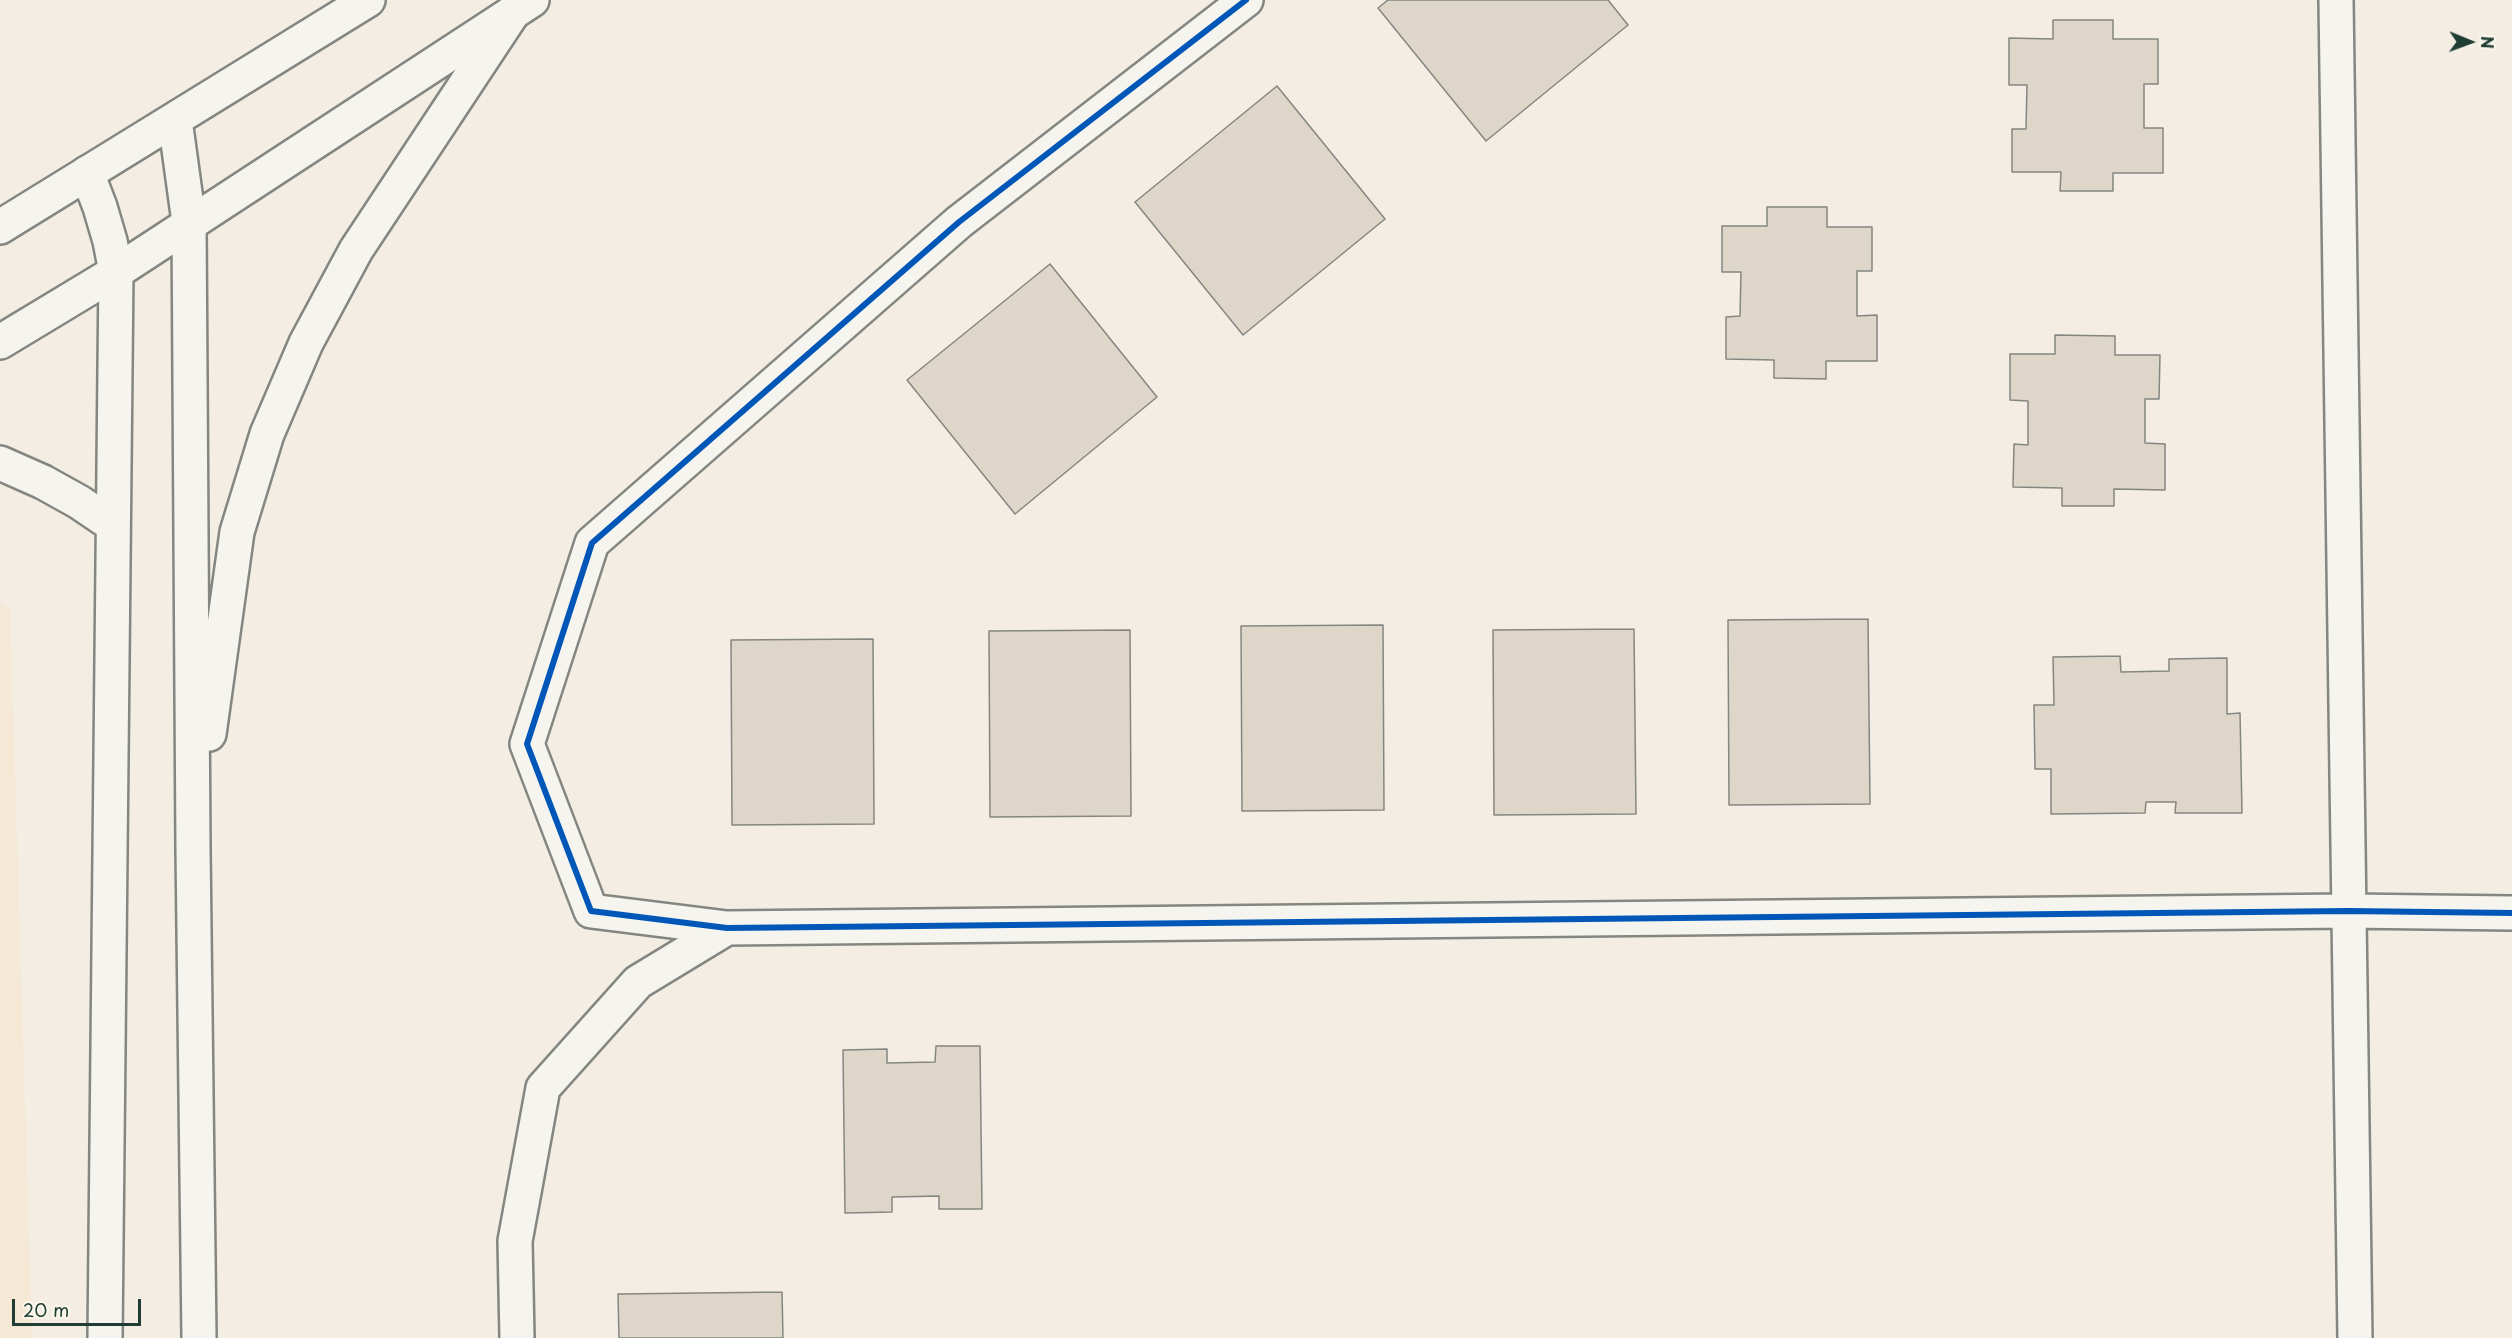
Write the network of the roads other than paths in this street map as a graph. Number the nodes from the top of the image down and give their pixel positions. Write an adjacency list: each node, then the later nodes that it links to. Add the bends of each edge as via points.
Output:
1 (368, 0): 5 (street)
2 (1246, 0): 16 (street, via 959,222 592,543 527,744 591,911)
3 (2336, 0): 14 (street)
4 (523, 6): 7 (street); 13 (street, via 356,250 306,343 267,434 237,532)
5 (175, 120): 6 (street); 7 (street)
6 (87, 173): 8 (street); 9 (street, via 108,233)
7 (189, 222): 9 (street); 13 (street)
8 (0, 227)
9 (116, 272): 10 (street); 12 (street)
10 (0, 342)
11 (0, 463): 12 (street, via 42,482)
12 (112, 525): 17 (street)
13 (193, 849): 18 (street)
14 (2348, 911): 15 (street); 16 (street); 20 (street)
15 (2512, 913)
16 (727, 928): 19 (street, via 638,982 543,1088 515,1241)
17 (105, 1338)
18 (199, 1338)
19 (517, 1338)
20 (2355, 1338)

